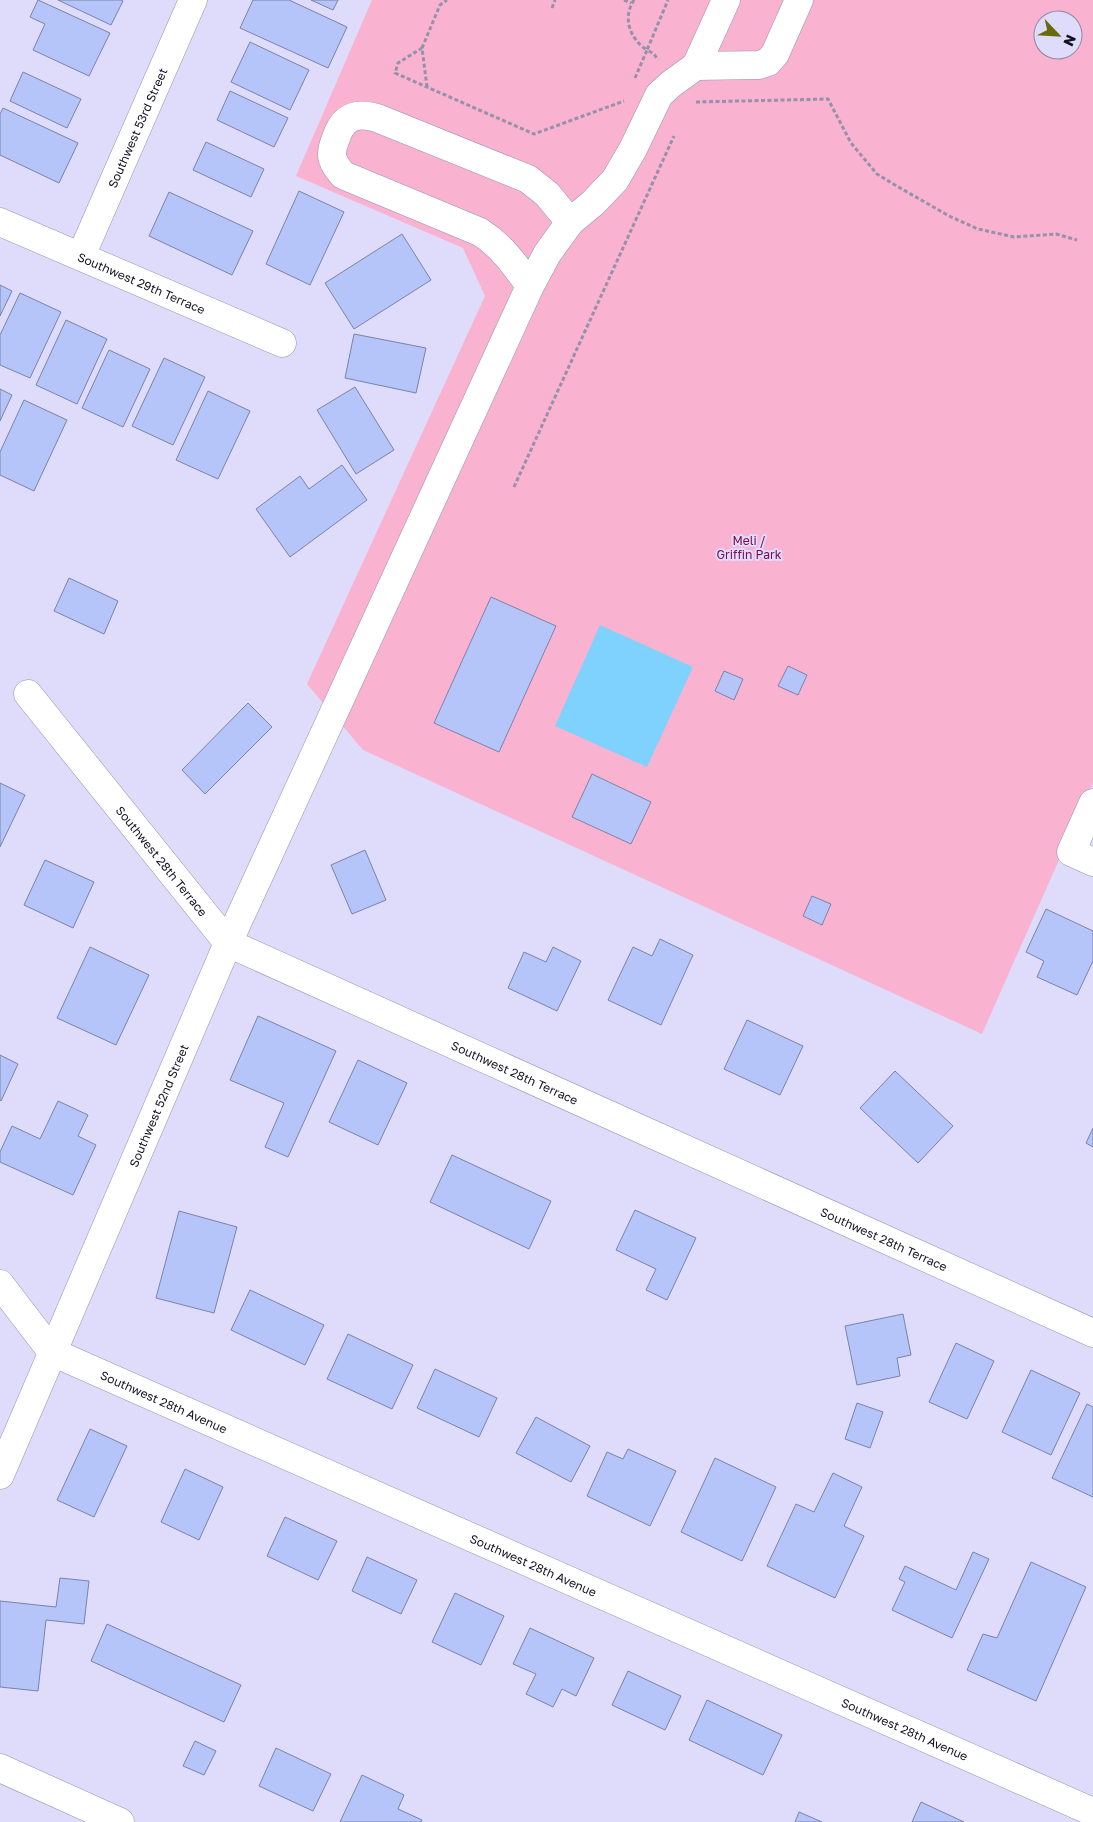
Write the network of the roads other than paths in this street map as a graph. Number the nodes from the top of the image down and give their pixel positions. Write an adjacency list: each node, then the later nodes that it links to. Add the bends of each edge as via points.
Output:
1 (193, 0): 7 (street, Southwest 53rd Street)
2 (726, 0): 4 (street)
3 (799, 0): 4 (street, via 775,54 768,62)
4 (696, 66): 6 (street, Southwest 52nd Street, via 659,95 616,180)
5 (0, 222): 7 (street, Southwest 29th Terrace)
6 (570, 222): 8 (street, Southwest 52nd Street, via 547,254); 8 (street, via 547,194 528,180 376,118 365,115 343,123 332,154 343,175 480,232 511,259)
7 (81, 256): 9 (street, Southwest 29th Terrace)
8 (530, 286): 13 (street, Southwest 52nd Street)
9 (282, 343)
10 (28, 694): 13 (street, Southwest 28th Terrace)
11 (1093, 803): 12 (street)
12 (1082, 857)
13 (228, 943): 15 (street, Southwest 28th Terrace); 16 (street, Southwest 52nd Street)
14 (0, 1284): 16 (street, Southwest 28th Avenue)
15 (1093, 1333)
16 (52, 1352): 17 (street, Southwest 52nd Street); 19 (street, Southwest 28th Avenue)
17 (0, 1475)
18 (0, 1768): 20 (street)
19 (1093, 1812)
20 (120, 1822)

